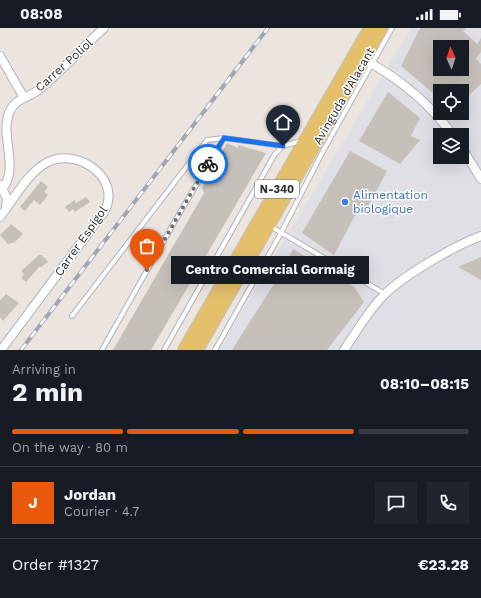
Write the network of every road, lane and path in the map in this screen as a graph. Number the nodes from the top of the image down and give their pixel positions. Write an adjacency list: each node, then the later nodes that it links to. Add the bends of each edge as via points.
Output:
1 (104, 28): 7 (street, Carrer Poliol, via 36,92)
2 (370, 28): 10 (main road, Avinguda d'Alacant / N-340)
3 (382, 28): 17 (main road, Avinguda d'Alacant / N-340)
4 (392, 28): 6 (lane)
5 (0, 56): 7 (street)
6 (372, 64): 8 (street, via 411,89); 18 (lane)
7 (23, 96): 14 (street, Carrer Poliol, via 7,118 8,178)
8 (447, 128)
9 (224, 138): 11 (lane); 21 (lane, via 207,140); 23 (lane)
10 (306, 140): 11 (lane); 25 (main road, Avinguda d'Alacant / N-340)
11 (283, 146): 24 (lane, via 275,154)
12 (469, 159): 13 (street)
13 (481, 179)
14 (2, 187): 15 (street, via 7,198)
15 (6, 209): 16 (street, Carrer Espígol); 22 (street, Carrer Espígol, via 40,168 59,158 81,160 95,168 105,183 108,196 104,212)
16 (0, 217)
17 (269, 226): 18 (lane); 26 (main road, Avinguda d'Alacant / N-340)
18 (281, 233): 20 (lane); 27 (lane)
19 (481, 236): 20 (street, via 443,254)
20 (385, 294): 28 (street, via 372,308)
21 (72, 316)
22 (1, 350)
23 (102, 350)
24 (164, 350)
25 (184, 350)
26 (197, 350)
27 (215, 350)
28 (344, 350)

